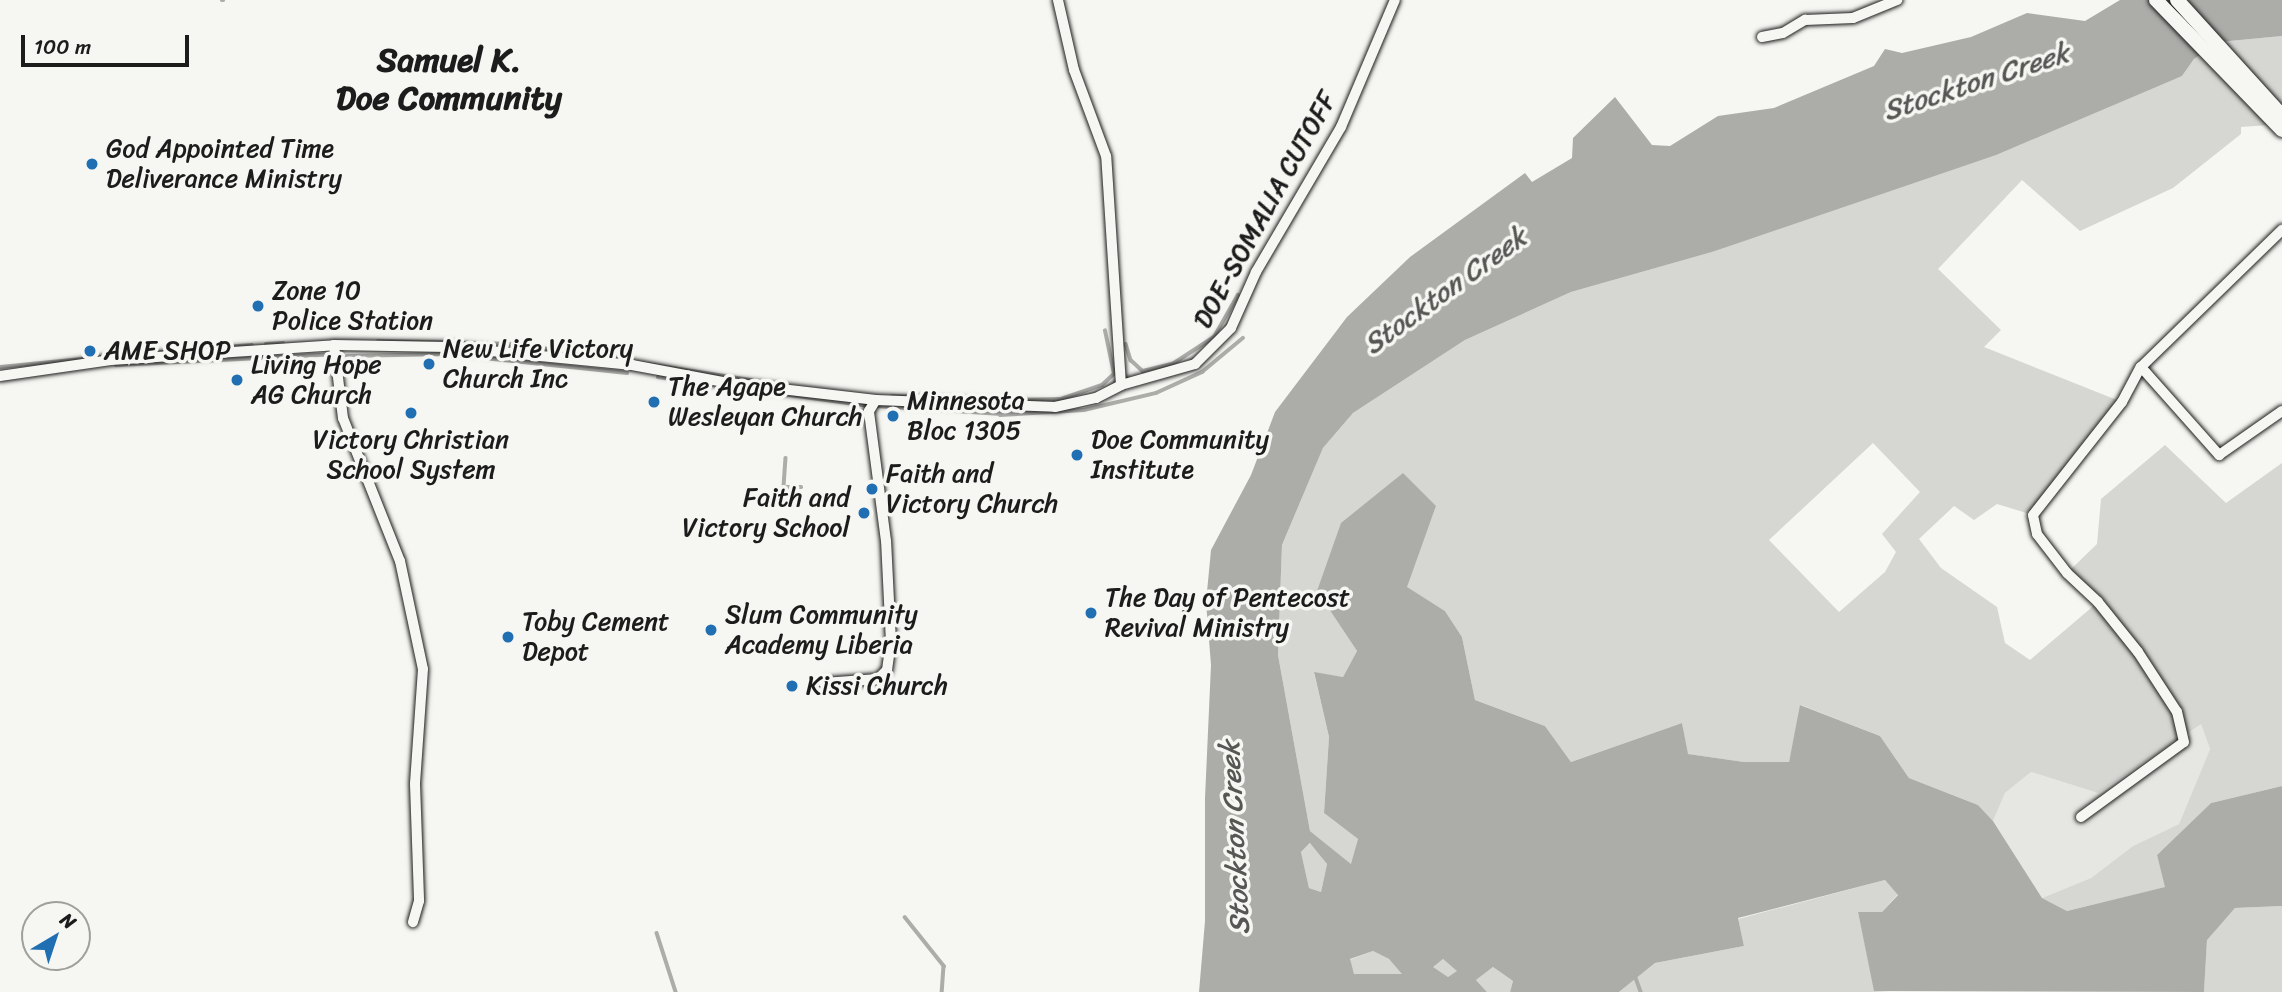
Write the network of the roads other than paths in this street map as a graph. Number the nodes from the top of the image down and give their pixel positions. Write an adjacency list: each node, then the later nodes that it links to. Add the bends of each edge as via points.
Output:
1 (1058, 0): 14 (street, via 1074,70 1106,156)
2 (1395, 0): 14 (street, DOE-SOMALIA CUTOFF, via 1341,127 1262,260 1231,328 1195,364)
3 (1897, 0): 6 (street, via 1853,18 1805,20 1783,33)
4 (2156, 0): 7 (main road)
5 (2177, 0): 7 (main road)
6 (1762, 37)
7 (2232, 69): 8 (main road); 9 (main road)
8 (2282, 116)
9 (2282, 130)
10 (2282, 230): 12 (street)
11 (334, 345): 13 (street, DOE-SOMALIA CUTOFF, via 111,360); 15 (street, DOE-SOMALIA CUTOFF, via 449,346 548,355); 19 (street, via 343,418 400,561 423,669 415,784 419,901)
12 (2141, 367): 16 (street, via 2219,455); 18 (street, via 2122,402 2033,515 2037,534 2138,652 2177,712 2184,742)
13 (0, 376)
14 (1121, 385): 15 (street, DOE-SOMALIA CUTOFF, via 1096,398 1055,407)
15 (876, 400): 17 (street, via 869,419 886,541 891,642 887,670 869,681)
16 (2282, 411)
17 (824, 682)
18 (2081, 817)
19 (413, 922)

